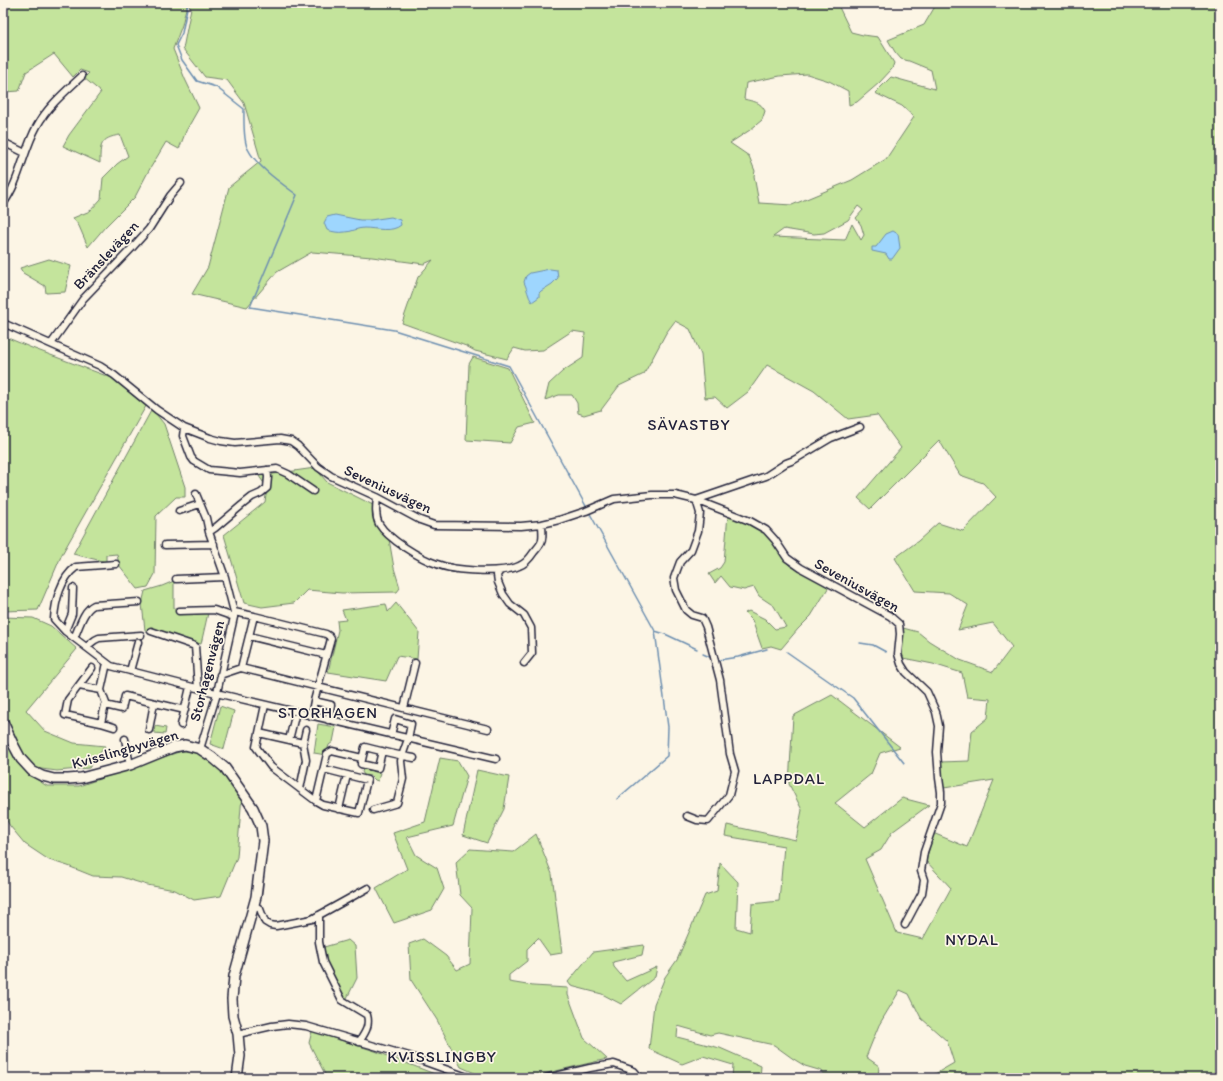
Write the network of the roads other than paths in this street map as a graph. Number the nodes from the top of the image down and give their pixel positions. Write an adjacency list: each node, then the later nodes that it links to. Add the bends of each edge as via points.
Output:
1 (82, 76): 3 (street, via 50,106 37,126)
2 (3, 142): 3 (street)
3 (25, 153): 5 (street, via 16,180)
4 (181, 183): 7 (street, Bränslevägen, via 149,229 83,299)
5 (3, 204)
6 (3, 323): 7 (street, Seveniusvägen)
7 (51, 344): 9 (street, Seveniusvägen, via 100,366)
8 (860, 427): 14 (street, via 831,438 766,476)
9 (184, 428): 10 (street, via 183,436 191,457 209,470 240,473); 13 (street, Seveniusvägen, via 210,438 235,443 280,439 290,441 331,476)
10 (267, 470): 11 (street, via 277,469 288,474); 18 (street, via 266,488)
11 (313, 491)
12 (196, 494): 15 (street, Storhagenvägen)
13 (377, 497): 17 (street, Seveniusvägen, via 434,525); 22 (street, via 379,523 387,534 407,548 437,564 454,569)
14 (696, 500): 17 (street, Seveniusvägen, via 675,495 614,499 586,511); 90 (street, via 700,513 698,531 691,550 680,562 674,578 676,590 686,610 702,618 706,627 720,680 734,771 729,795 708,821); 94 (street, Seveniusvägen, via 766,530 787,558 801,568 890,616 899,624 898,654 901,664 927,692 936,712 939,726 938,778 942,792 924,852 921,871 924,880 922,892)
15 (200, 504): 16 (street); 18 (street, Storhagenvägen)
16 (178, 511)
17 (542, 524): 22 (street, via 542,541 532,555 518,567)
18 (209, 532): 19 (street, Storhagenvägen)
19 (214, 544): 20 (street); 23 (street, Storhagenvägen)
20 (165, 545)
21 (116, 564): 31 (street, via 76,567 72,570 52,612 54,619)
22 (500, 571): 40 (street, via 497,574 498,582 503,594 510,604 524,615 531,628 532,653)
23 (225, 577): 24 (street); 28 (street, Storhagenvägen)
24 (176, 579)
25 (73, 588): 31 (street, via 72,614)
26 (139, 602): 34 (street, via 90,606)
27 (179, 611): 28 (street, via 214,610)
28 (234, 615): 29 (street); 44 (street, Storhagenvägen)
29 (254, 616): 33 (street); 37 (street, via 330,636)
30 (151, 630): 48 (street, via 195,646)
31 (64, 631): 34 (street)
32 (141, 635): 36 (street, via 99,638)
33 (249, 636): 37 (street); 42 (street)
34 (74, 638): 36 (street)
35 (138, 642): 43 (street)
36 (86, 647): 39 (street)
37 (326, 655): 47 (street)
38 (415, 662): 55 (street)
39 (108, 663): 43 (street); 49 (street)
40 (524, 663)
41 (92, 668): 45 (street)
42 (241, 668): 44 (street); 47 (street)
43 (130, 671): 46 (street)
44 (220, 676): 50 (street, Storhagenvägen)
45 (79, 686): 49 (street); 63 (street, via 68,700 65,715)
46 (190, 686): 48 (street); 56 (street)
47 (318, 687): 51 (street); 55 (street)
48 (198, 688): 50 (street)
49 (101, 690): 54 (street)
50 (216, 694): 53 (street); 76 (street, Storhagenvägen)
51 (314, 701): 59 (street); 60 (street, via 331,705)
52 (154, 703): 54 (street, via 125,696 122,709); 56 (street); 68 (street)
53 (265, 705): 58 (street); 70 (street)
54 (107, 706): 63 (street, via 105,705)
55 (401, 708): 57 (street); 61 (street)
56 (185, 710): 65 (street)
57 (415, 711): 64 (street); 67 (street)
58 (296, 712): 59 (street); 74 (street)
59 (311, 716): 60 (street)
60 (328, 720): 71 (street)
61 (394, 721): 64 (street); 71 (street)
62 (3, 722): 82 (street, Kvisslingbyvägen, via 21,759 32,771 42,776 75,779)
63 (101, 724): 66 (street)
64 (411, 724): 73 (street)
65 (181, 725)
66 (114, 727)
67 (488, 729)
68 (149, 730)
69 (306, 730): 75 (street)
70 (258, 733): 74 (street); 86 (street, via 256,747 271,767)
71 (391, 735): 73 (street)
72 (125, 739): 82 (street)
73 (408, 739): 78 (street); 80 (street)
74 (289, 740): 75 (street)
75 (303, 743): 86 (street, via 306,760)
76 (200, 749): 82 (street, Kvisslingbyvägen, via 185,745 174,747); 92 (street, Kvisslingbyvägen, via 225,768 254,808 261,826 263,841)
77 (382, 751): 78 (street); 81 (street, via 365,747); 81 (street, via 378,768)
78 (402, 756): 79 (street); 89 (street, via 403,779 397,803)
79 (414, 758)
80 (496, 759)
81 (362, 761): 83 (street, via 332,751 327,754); 85 (street)
82 (130, 765)
83 (324, 769): 84 (street); 87 (street)
84 (347, 775): 85 (street); 88 (street)
85 (358, 777): 88 (street, via 367,780 359,813)
86 (300, 789): 87 (street)
87 (316, 801): 88 (street)
88 (339, 808)
89 (373, 810)
90 (687, 816)
91 (368, 888): 93 (street)
92 (254, 905): 93 (street, via 260,909 265,922 276,926 312,919); 95 (street, Kvisslingbyvägen, via 234,976 233,1016)
93 (319, 915): 96 (street, via 319,942 323,962 342,1000 368,1015 367,1030)
94 (905, 925)
95 (238, 1034): 96 (street, via 288,1024 306,1026); 97 (street, Kvisslingbyvägen, via 240,1056)
96 (359, 1042): 98 (street, via 409,1056)
97 (237, 1078)
98 (470, 1078)
99 (547, 1078): 100 (street, via 614,1064 634,1071)
100 (640, 1078)

